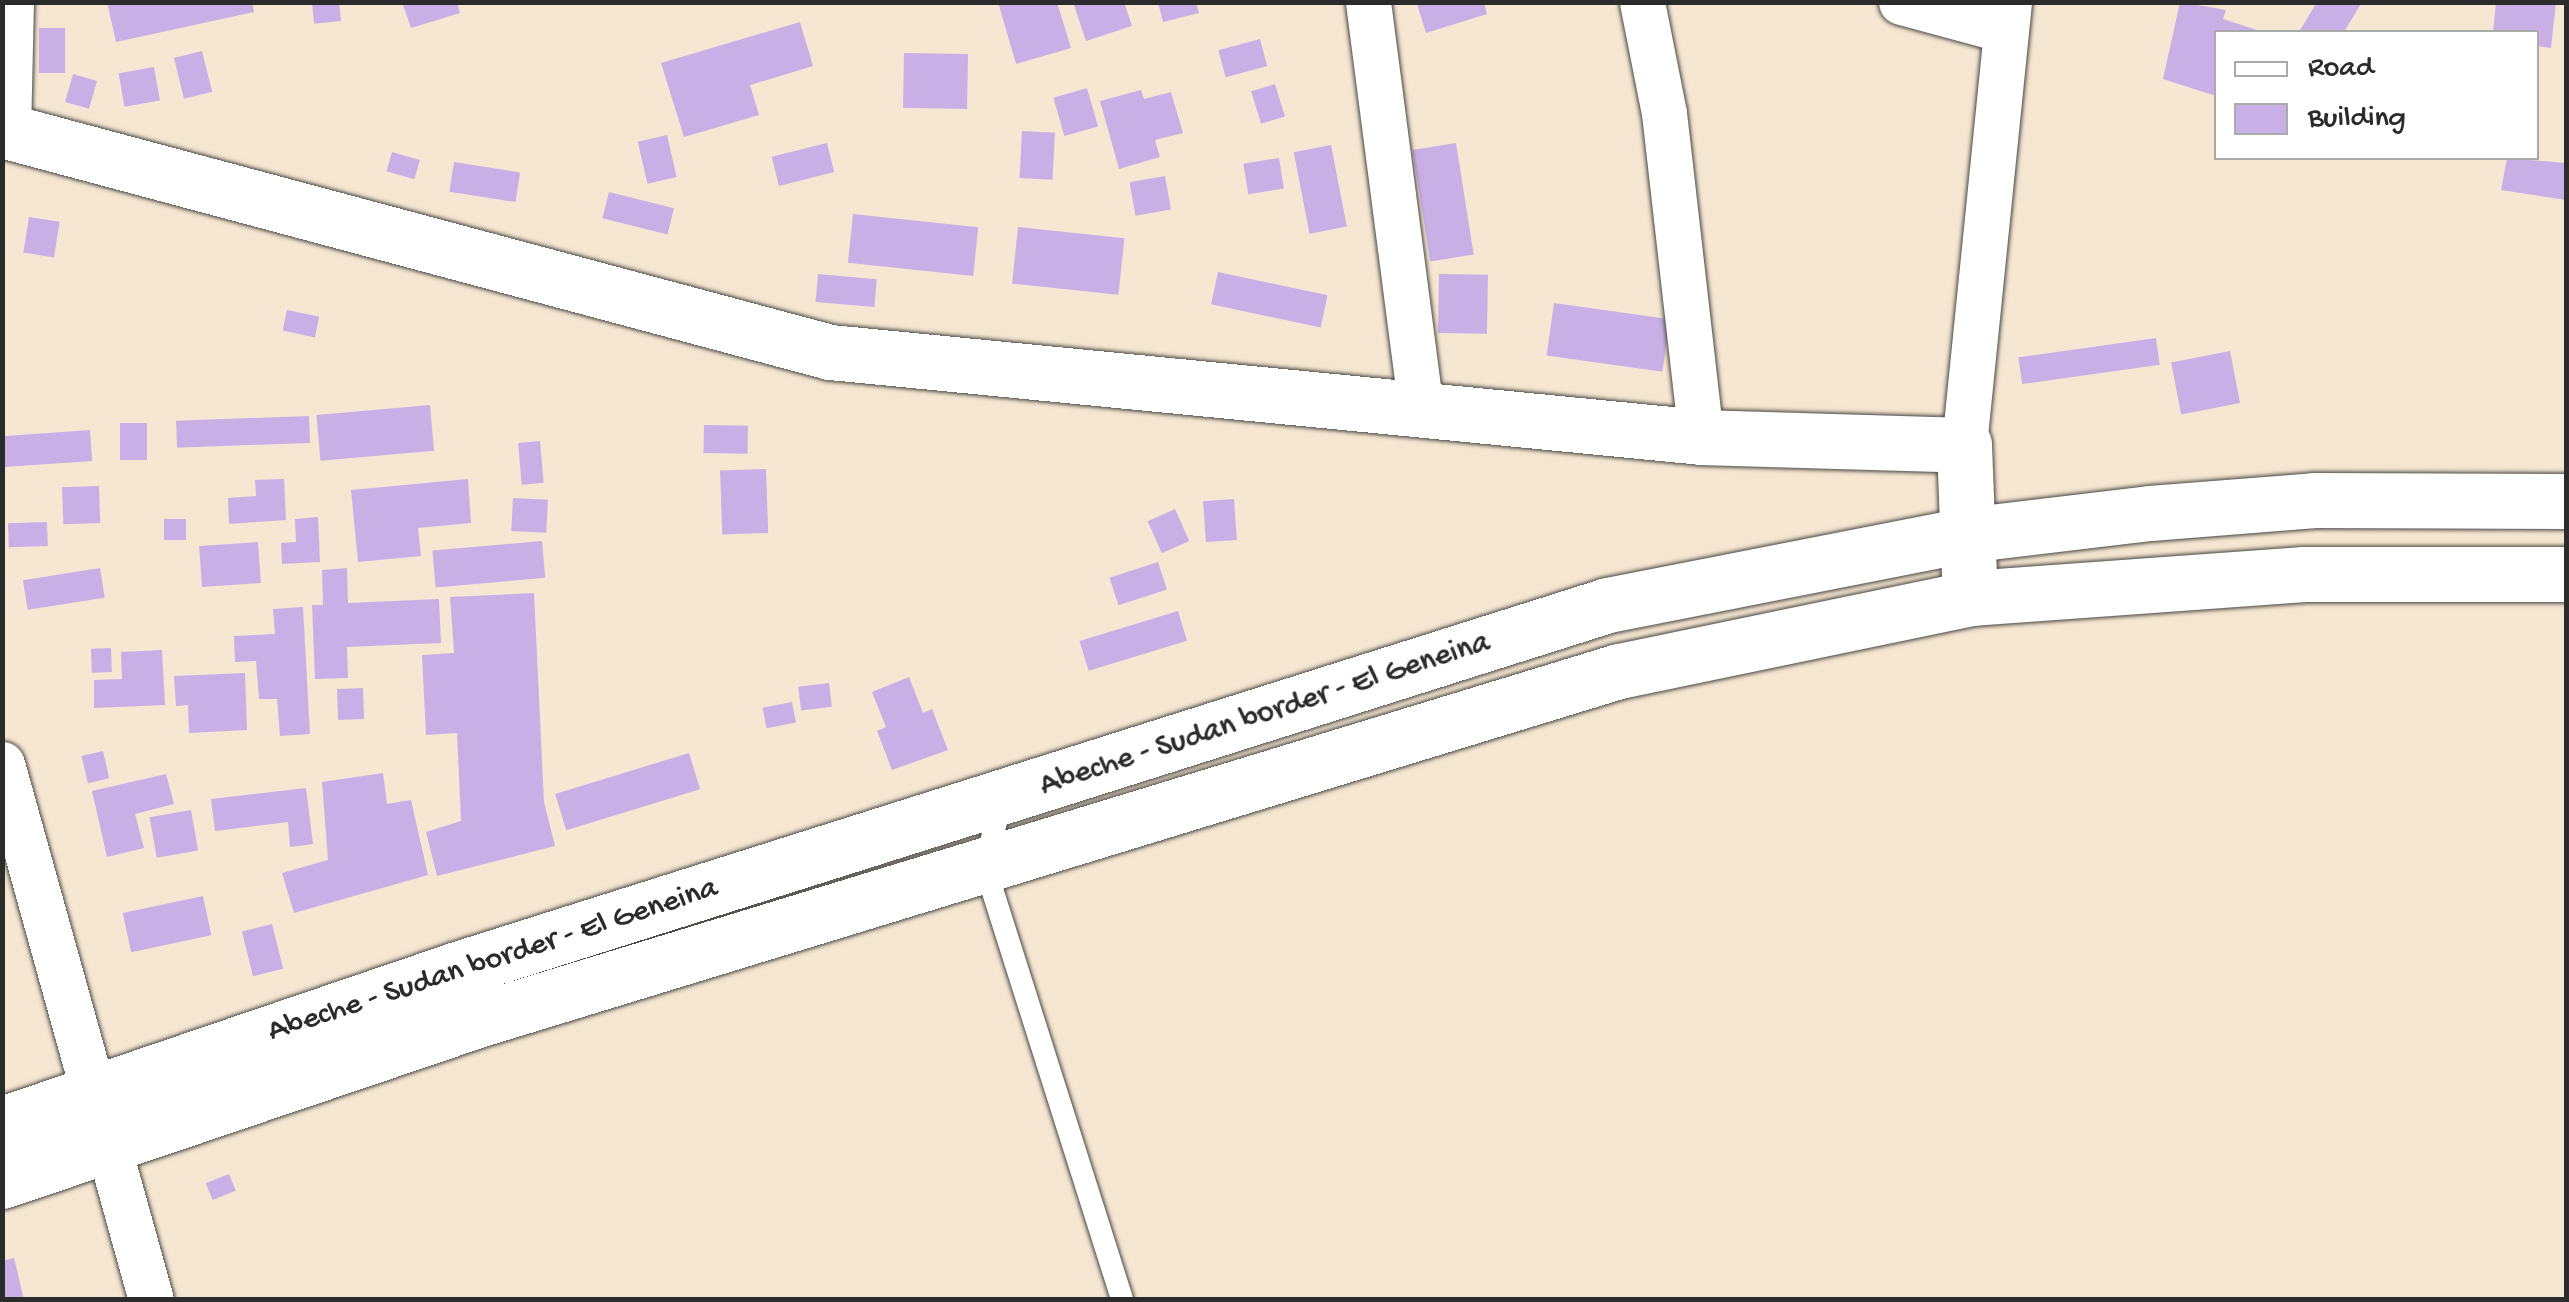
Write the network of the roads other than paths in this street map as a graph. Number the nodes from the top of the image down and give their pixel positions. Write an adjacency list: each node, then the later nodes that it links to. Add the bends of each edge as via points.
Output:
1 (11, 2): 6 (street)
2 (1368, 2): 7 (street)
3 (1642, 2): 8 (street, via 1664,113)
4 (1900, 2): 5 (street)
5 (2007, 16): 9 (street)
6 (6, 131): 7 (main road, via 830,352)
7 (1420, 410): 8 (main road)
8 (1700, 437): 9 (main road)
9 (1964, 446): 11 (main road)
10 (2566, 501): 11 (main road, Abeche - Sudan border - El Geneina, via 2314,500)
11 (1965, 535): 13 (main road); 15 (main road, Abeche - Sudan border - El Geneina, via 1608,606)
12 (2566, 574): 13 (main road, Abeche - Sudan border - El Geneina, via 2304,574)
13 (1970, 598): 16 (main road, Abeche - Sudan border - El Geneina, via 1620,671)
14 (2, 764): 19 (street)
15 (1002, 800): 16 (lane); 17 (main road, Abeche - Sudan border - El Geneina)
16 (985, 867): 18 (main road, Abeche - Sudan border - El Geneina); 23 (lane)
17 (458, 969): 18 (main road); 19 (main road, Abeche - Sudan border - El Geneina)
18 (474, 1021): 19 (main road, Abeche - Sudan border - El Geneina)
19 (100, 1121): 20 (main road, Abeche - Sudan border - El Geneina); 21 (main road, Abeche - Sudan border - El Geneina); 22 (street)
20 (2, 1124)
21 (2, 1180)
22 (151, 1300)
23 (1122, 1300)

